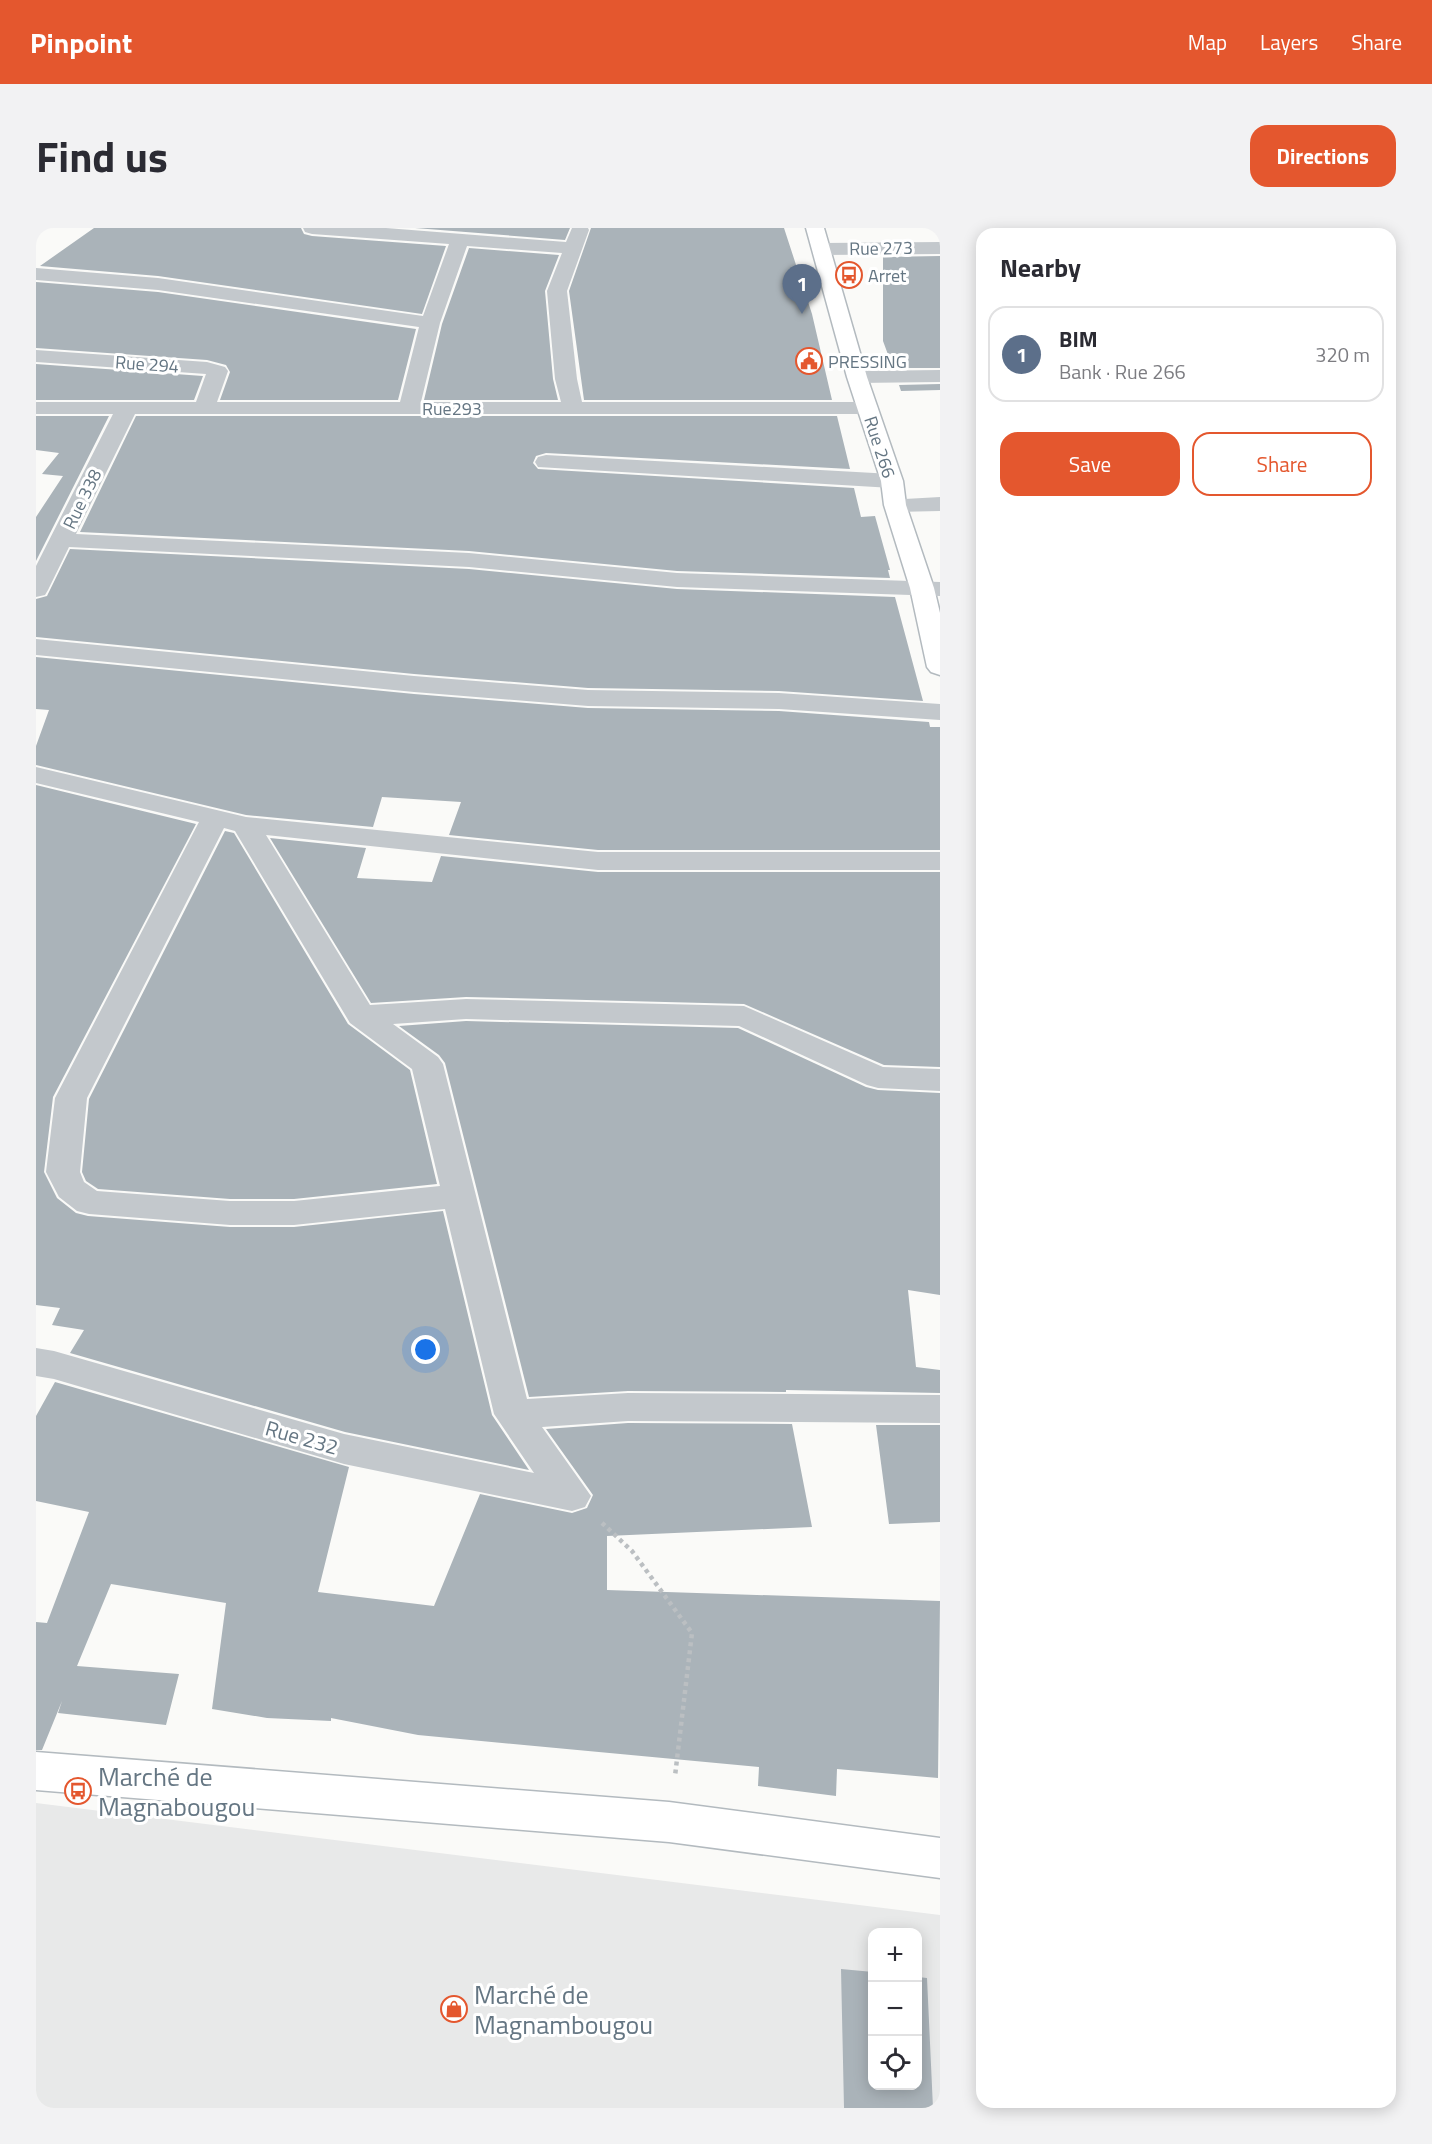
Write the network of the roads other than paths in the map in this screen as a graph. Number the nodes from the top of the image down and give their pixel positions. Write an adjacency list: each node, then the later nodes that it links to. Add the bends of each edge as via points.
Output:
1 (312, 228): 4 (street)
2 (581, 228): 5 (street)
3 (819, 238): 6 (street, Rue 273); 11 (main road, Rue 266)
4 (460, 240): 5 (street); 8 (street)
5 (573, 248): 12 (street, via 557,291 566,379)
6 (940, 248)
7 (36, 274): 8 (street, via 158,284)
8 (430, 323): 15 (street)
9 (36, 356): 17 (street, Rue 294, via 218,371)
10 (940, 376): 11 (street)
11 (857, 377): 16 (main road, Rue 266)
12 (573, 407): 15 (street, Rue293); 16 (street, Rue293)
13 (36, 408): 14 (street, Rue293)
14 (127, 408): 17 (street, Rue293); 22 (street, Rue 338)
15 (409, 408): 17 (street, Rue293)
16 (867, 408): 19 (main road, Rue 266)
17 (204, 409)
18 (546, 462): 19 (street)
19 (892, 481): 21 (main road, Rue 266)
20 (940, 504): 21 (street)
21 (895, 505): 23 (main road, Rue 266)
22 (63, 540): 23 (street, via 469,560 687,580); 24 (street, Rue 338)
23 (931, 589): 26 (main road, Rue 266)
24 (36, 590)
25 (36, 647): 27 (street, via 588,698 779,701)
26 (940, 667)
27 (940, 712)
28 (36, 775): 29 (street)
29 (214, 819): 30 (street); 34 (street, via 71,1098 63,1172 70,1189 89,1202 230,1213 294,1213)
30 (246, 825): 31 (street, via 598,861); 32 (street)
31 (940, 861)
32 (361, 1016): 33 (street, via 466,1009 744,1016 878,1077); 34 (street, via 427,1064)
33 (940, 1080)
34 (459, 1196): 37 (street)
35 (36, 1362): 37 (street, Rue 232, via 344,1449 572,1496)
36 (940, 1409): 37 (street, via 628,1407)
37 (512, 1414)
38 (36, 1771): 39 (main road, via 669,1822)
39 (940, 1858)

